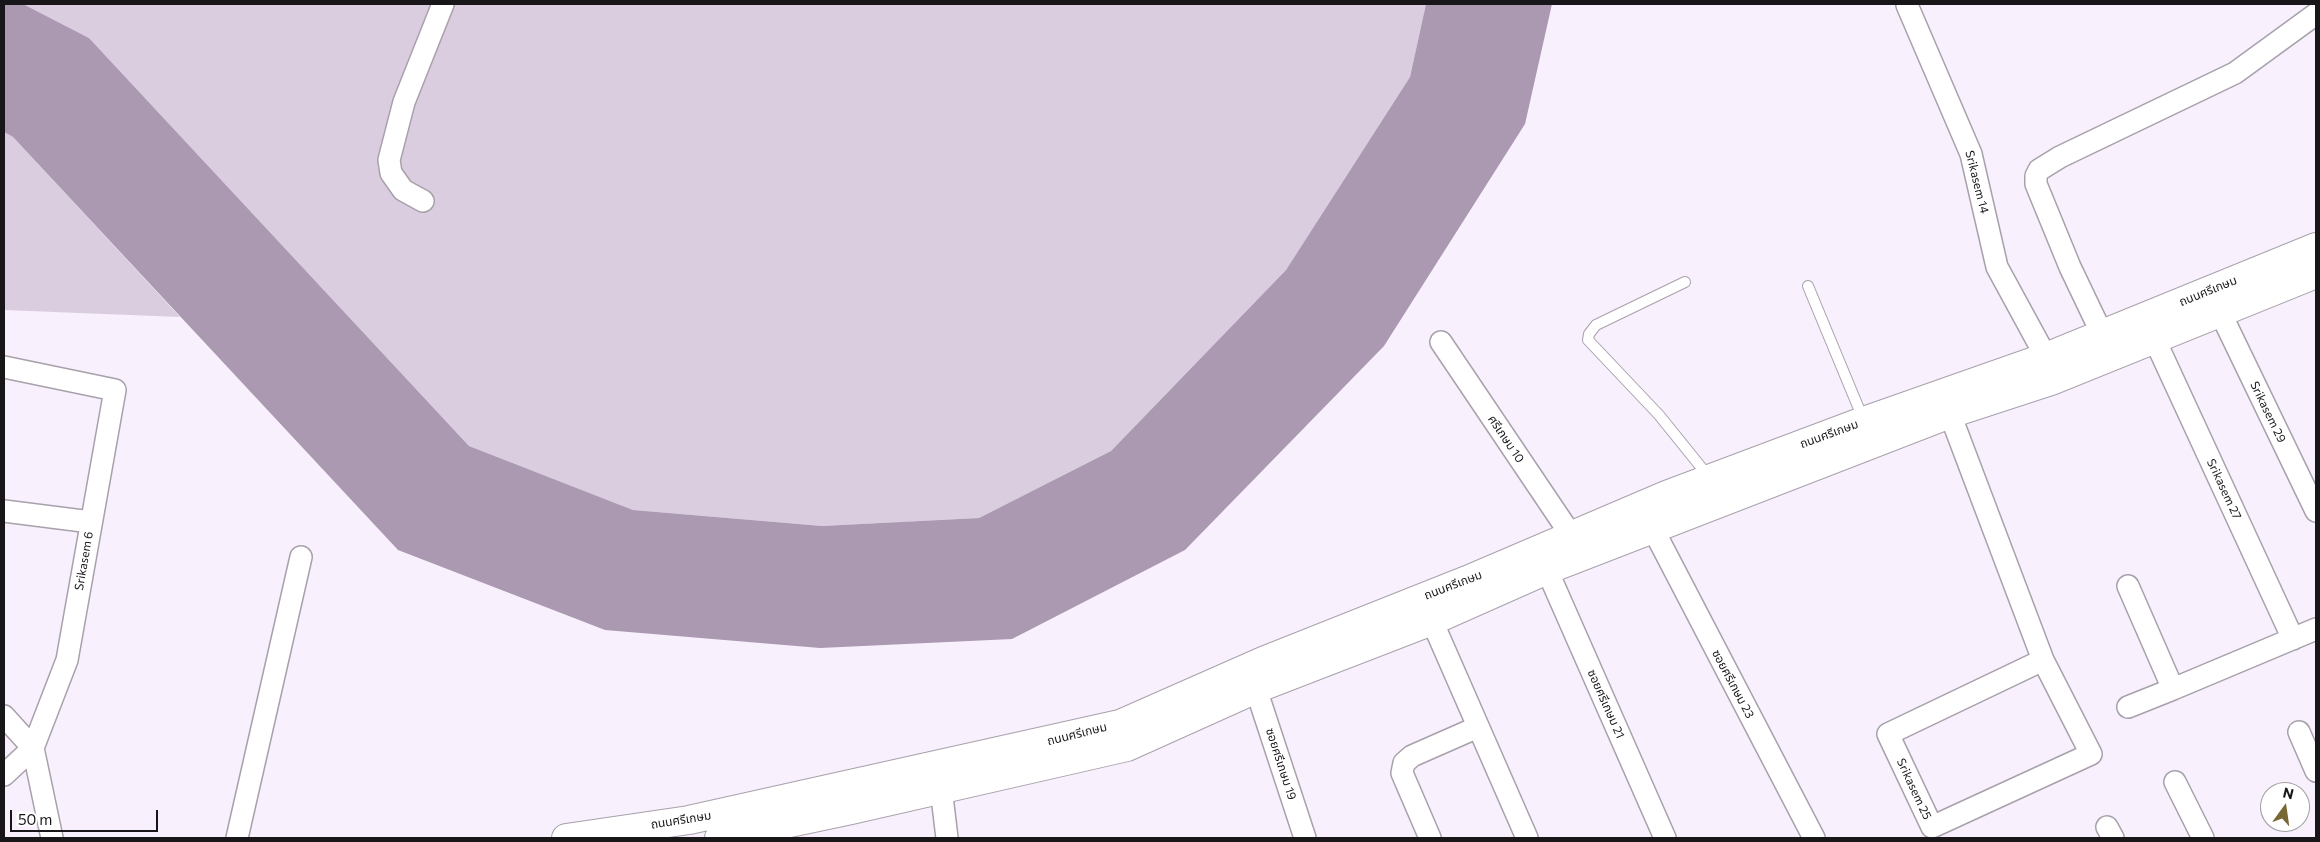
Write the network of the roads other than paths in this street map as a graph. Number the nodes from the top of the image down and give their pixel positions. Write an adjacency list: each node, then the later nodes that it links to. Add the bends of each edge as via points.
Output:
1 (443, 4): 4 (street, via 404,102 389,160 391,173 403,190)
2 (1908, 5): 13 (street, Srikasem 14, via 1971,154 1997,267)
3 (2316, 14): 10 (street, via 2235,73 2039,170 2036,184)
4 (423, 201)
5 (2316, 247): 10 (main road, ถนนศรีเกษม)
6 (2316, 274): 9 (main road, ถนนศรีเกษม)
7 (1685, 282): 17 (lane, via 1596,325 1588,340 1659,415)
8 (1808, 286): 16 (lane)
9 (2220, 312): 11 (main road, ถนนศรีเกษม); 19 (street, Srikasem 29)
10 (2102, 334): 13 (main road, ถนนศรีเกษม)
11 (2154, 338): 15 (main road, ถนนศรีเกษม, via 2050,381); 28 (street, Srikasem 27)
12 (1441, 342): 22 (street, ศรีเกษม 10)
13 (2046, 357): 16 (main road, ถนนศรีเกษม)
14 (4, 367): 20 (street, Srikasem 6, via 115,390)
15 (1950, 414): 21 (main road, ถนนศรีเกษม); 29 (street, Srikasem 25)
16 (1864, 421): 17 (main road, ถนนศรีเกษม)
17 (1710, 478): 22 (main road, ถนนศรีเกษม)
18 (4, 511): 20 (street)
19 (2316, 511)
20 (91, 522): 37 (street, Srikasem 6, via 67,660)
21 (1653, 529): 24 (main road, ถนนศรีเกษม); 52 (street, ซอยศรีเกษม 23)
22 (1571, 536): 34 (main road, ถนนศรีเกษม, via 1263,661)
23 (301, 557): 44 (street)
24 (1547, 570): 26 (main road, ถนนศรีเกษม); 51 (street, ซอยศรีเกษม 21)
25 (2128, 586): 30 (street)
26 (1432, 621): 31 (main road, ถนนศรีเกษม); 35 (street)
27 (2316, 629): 28 (street)
28 (2293, 639): 30 (street)
29 (2043, 660): 29 (street, Srikasem 25, via 2091,754 1932,827 1888,734)
30 (2173, 689): 32 (street)
31 (1256, 690): 34 (main road, ถนนศรีเกษม); 48 (street, ซอยศรีเกษม 19)
32 (2128, 707)
33 (4, 716): 37 (street)
34 (1157, 721): 41 (main road, ถนนศรีเกษม, via 1127,747); 45 (main road, ถนนศรีเกษม, via 1120,724 698,818)
35 (1478, 727): 49 (street, via 1412,756 1404,763 1402,773); 50 (street)
36 (2299, 732): 38 (street)
37 (33, 748): 39 (street); 43 (street)
38 (2316, 771)
39 (4, 775)
40 (2175, 782): 53 (street)
41 (941, 788): 42 (main road, ถนนศรีเกษม); 47 (street)
42 (781, 831): 46 (main road, ถนนศรีเกษม)
43 (52, 838)
44 (237, 838)
45 (566, 838)
46 (719, 838)
47 (947, 838)
48 (1306, 838)
49 (1430, 838)
50 (1527, 838)
51 (1665, 838)
52 (1814, 838)
53 (2203, 838)

